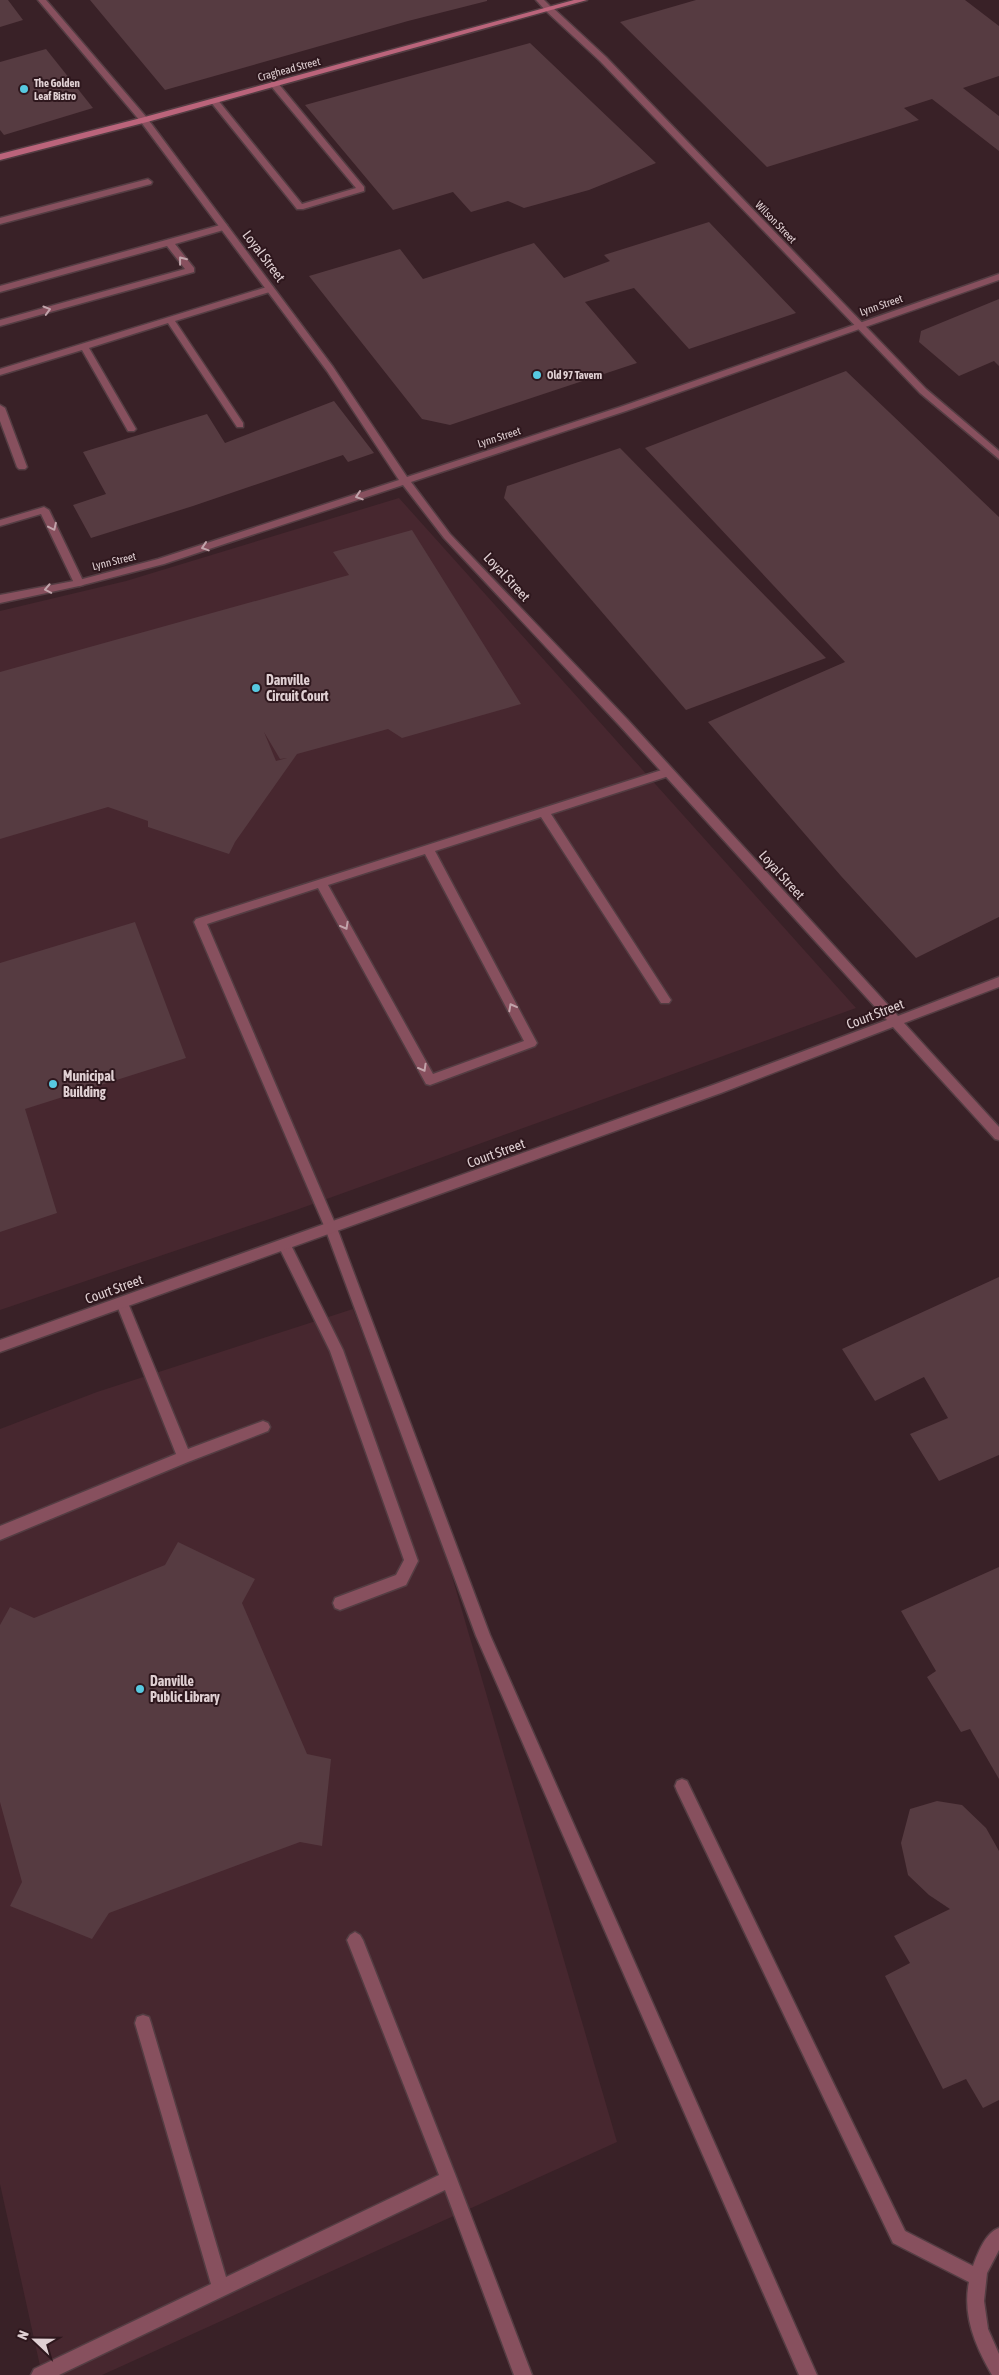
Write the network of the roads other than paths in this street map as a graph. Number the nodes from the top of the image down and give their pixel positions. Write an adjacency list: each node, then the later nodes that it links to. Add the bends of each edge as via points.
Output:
1 (42, 0): 7 (street, Loyal Street)
2 (540, 0): 4 (street, Wilson Street)
3 (583, 0): 4 (main road, Craghead Street)
4 (549, 9): 5 (main road, Craghead Street); 18 (street, Wilson Street, via 603,59)
5 (274, 84): 6 (main road, Craghead Street); 6 (street, via 361,189 300,207)
6 (214, 101): 7 (main road, Craghead Street)
7 (144, 120): 8 (main road, Craghead Street); 11 (street, Loyal Street)
8 (0, 157)
9 (148, 182): 10 (street)
10 (0, 221)
11 (224, 227): 12 (street); 15 (street, Loyal Street)
12 (169, 243): 14 (street); 17 (street, one-way to 12, via 191,270)
13 (999, 277): 18 (street, Lynn Street)
14 (0, 289)
15 (270, 289): 16 (street); 26 (street, Loyal Street, via 330,369)
16 (170, 320): 19 (street); 22 (street)
17 (0, 323)
18 (861, 326): 24 (street, Wilson Street, via 923,390); 26 (street, Lynn Street, via 623,410)
19 (84, 346): 20 (street); 23 (street)
20 (0, 372)
21 (0, 408): 25 (street)
22 (240, 425)
23 (131, 429)
24 (999, 456)
25 (22, 467)
26 (405, 481): 28 (street, Lynn Street, one-way to 28, via 160,562); 30 (street, Loyal Street, via 448,536)
27 (0, 523): 28 (street, one-way to 28, via 44,510)
28 (79, 583): 29 (street, Lynn Street, one-way to 29)
29 (0, 599)
30 (668, 772): 31 (street); 36 (street, Loyal Street)
31 (544, 812): 32 (street); 35 (street)
32 (428, 849): 33 (street); 33 (street, one-way to 32, via 430,1080 531,1043)
33 (321, 884): 38 (street, via 200,922)
34 (999, 982): 36 (street, Court Street)
35 (665, 1000)
36 (897, 1022): 37 (street, Loyal Street); 38 (street, Court Street)
37 (999, 1135)
38 (331, 1228): 39 (street, Court Street); 56 (street, via 483,1636)
39 (284, 1245): 40 (street, Court Street); 45 (street, via 336,1350 411,1561 402,1580)
40 (122, 1302): 41 (street, Court Street); 43 (street)
41 (0, 1346)
42 (263, 1427): 43 (street)
43 (184, 1457): 44 (street)
44 (0, 1533)
45 (340, 1603)
46 (682, 1786): 51 (street, via 898,2237)
47 (355, 1940): 49 (street)
48 (143, 2023): 52 (street)
49 (449, 2179): 52 (street); 55 (street)
50 (999, 2236): 51 (street, via 988,2248)
51 (976, 2277): 53 (street, via 975,2310 984,2343)
52 (220, 2288): 54 (street)
53 (999, 2370)
54 (40, 2375)
55 (523, 2375)
56 (808, 2375)

